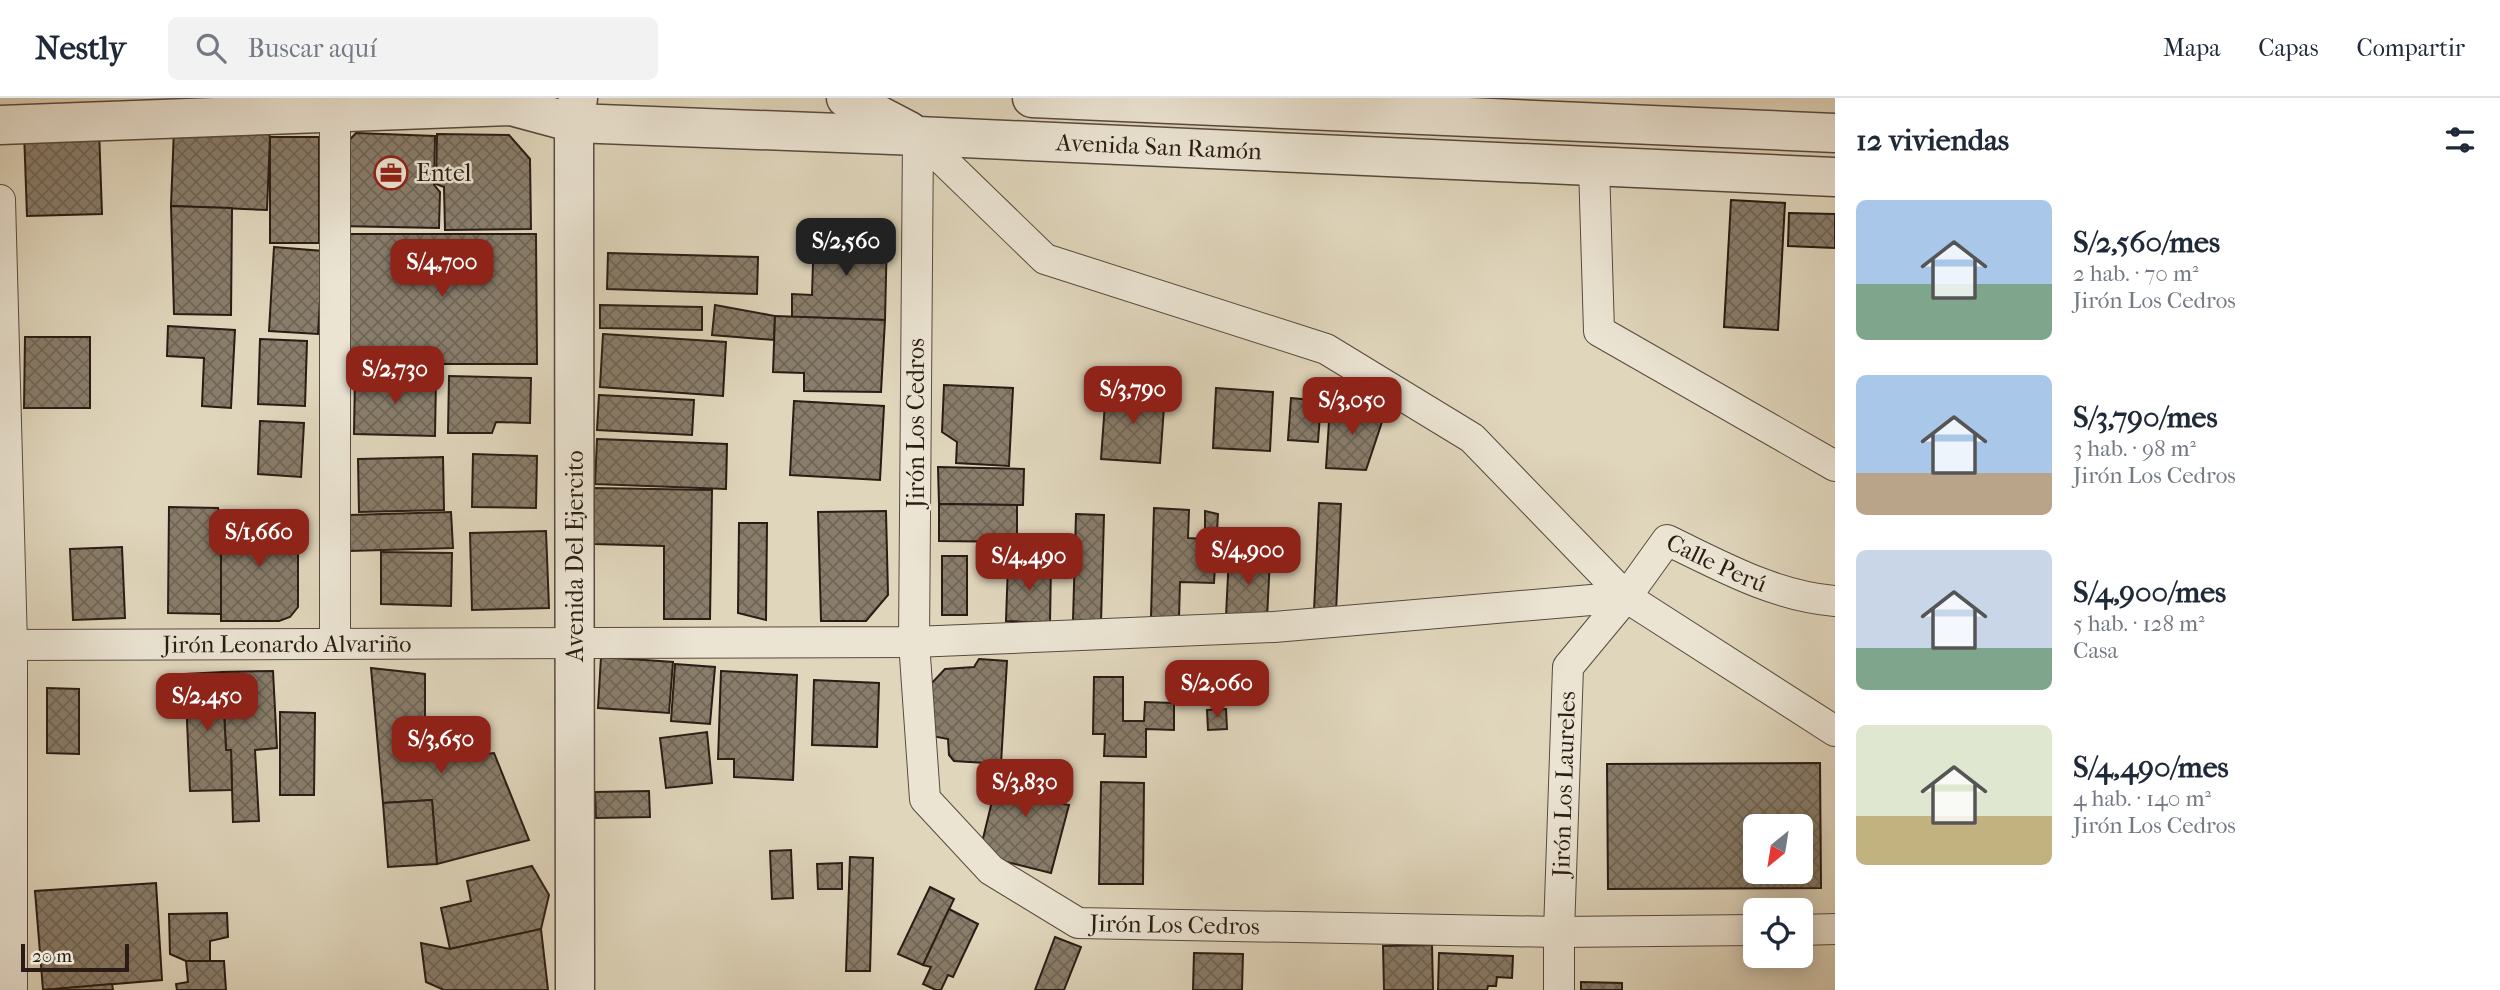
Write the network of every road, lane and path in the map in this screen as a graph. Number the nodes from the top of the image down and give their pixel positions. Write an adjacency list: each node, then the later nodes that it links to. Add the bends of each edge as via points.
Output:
1 (846, 98): 8 (street)
2 (1032, 98): 7 (street, Avenida San Ramón)
3 (518, 101): 4 (street, Avenida San Ramón); 5 (street, Avenida San Ramón)
4 (576, 110): 8 (street, Avenida San Ramón); 15 (street, Avenida Del Ejercito)
5 (335, 113): 6 (street, Avenida San Ramón); 17 (street)
6 (0, 125)
7 (1835, 133)
8 (918, 136): 9 (street, Avenida San Ramón); 13 (street, via 1045,259 1326,349 1472,438); 16 (street, Jirón Los Cedros)
9 (1594, 166): 10 (street, Avenida San Ramón); 12 (street, via 1600,331)
10 (1835, 177)
11 (0, 200): 18 (street)
12 (1835, 466)
13 (1626, 597): 14 (street, Calle Perú, via 1667,540 1772,589); 16 (street, Jirón Leonardo Alvariño, via 1274,627); 19 (street); 23 (street, Jirón Los Laureles, via 1568,667)
14 (1835, 601)
15 (575, 642): 16 (street, Jirón Leonardo Alvariño); 17 (street, Jirón Leonardo Alvariño); 25 (street, Avenida Del Ejercito)
16 (914, 642): 23 (street, Jirón Los Cedros, via 925,799 991,870 1078,923)
17 (335, 644): 18 (street, Jirón Leonardo Alvariño)
18 (6, 645): 24 (street)
19 (1835, 731)
20 (1835, 929): 22 (street)
21 (1743, 930): 23 (street, Jirón Los Cedros)
22 (1813, 930)
23 (1559, 932): 26 (street, Jirón Los Laureles)
24 (12, 990)
25 (575, 990)
26 (1559, 990)

